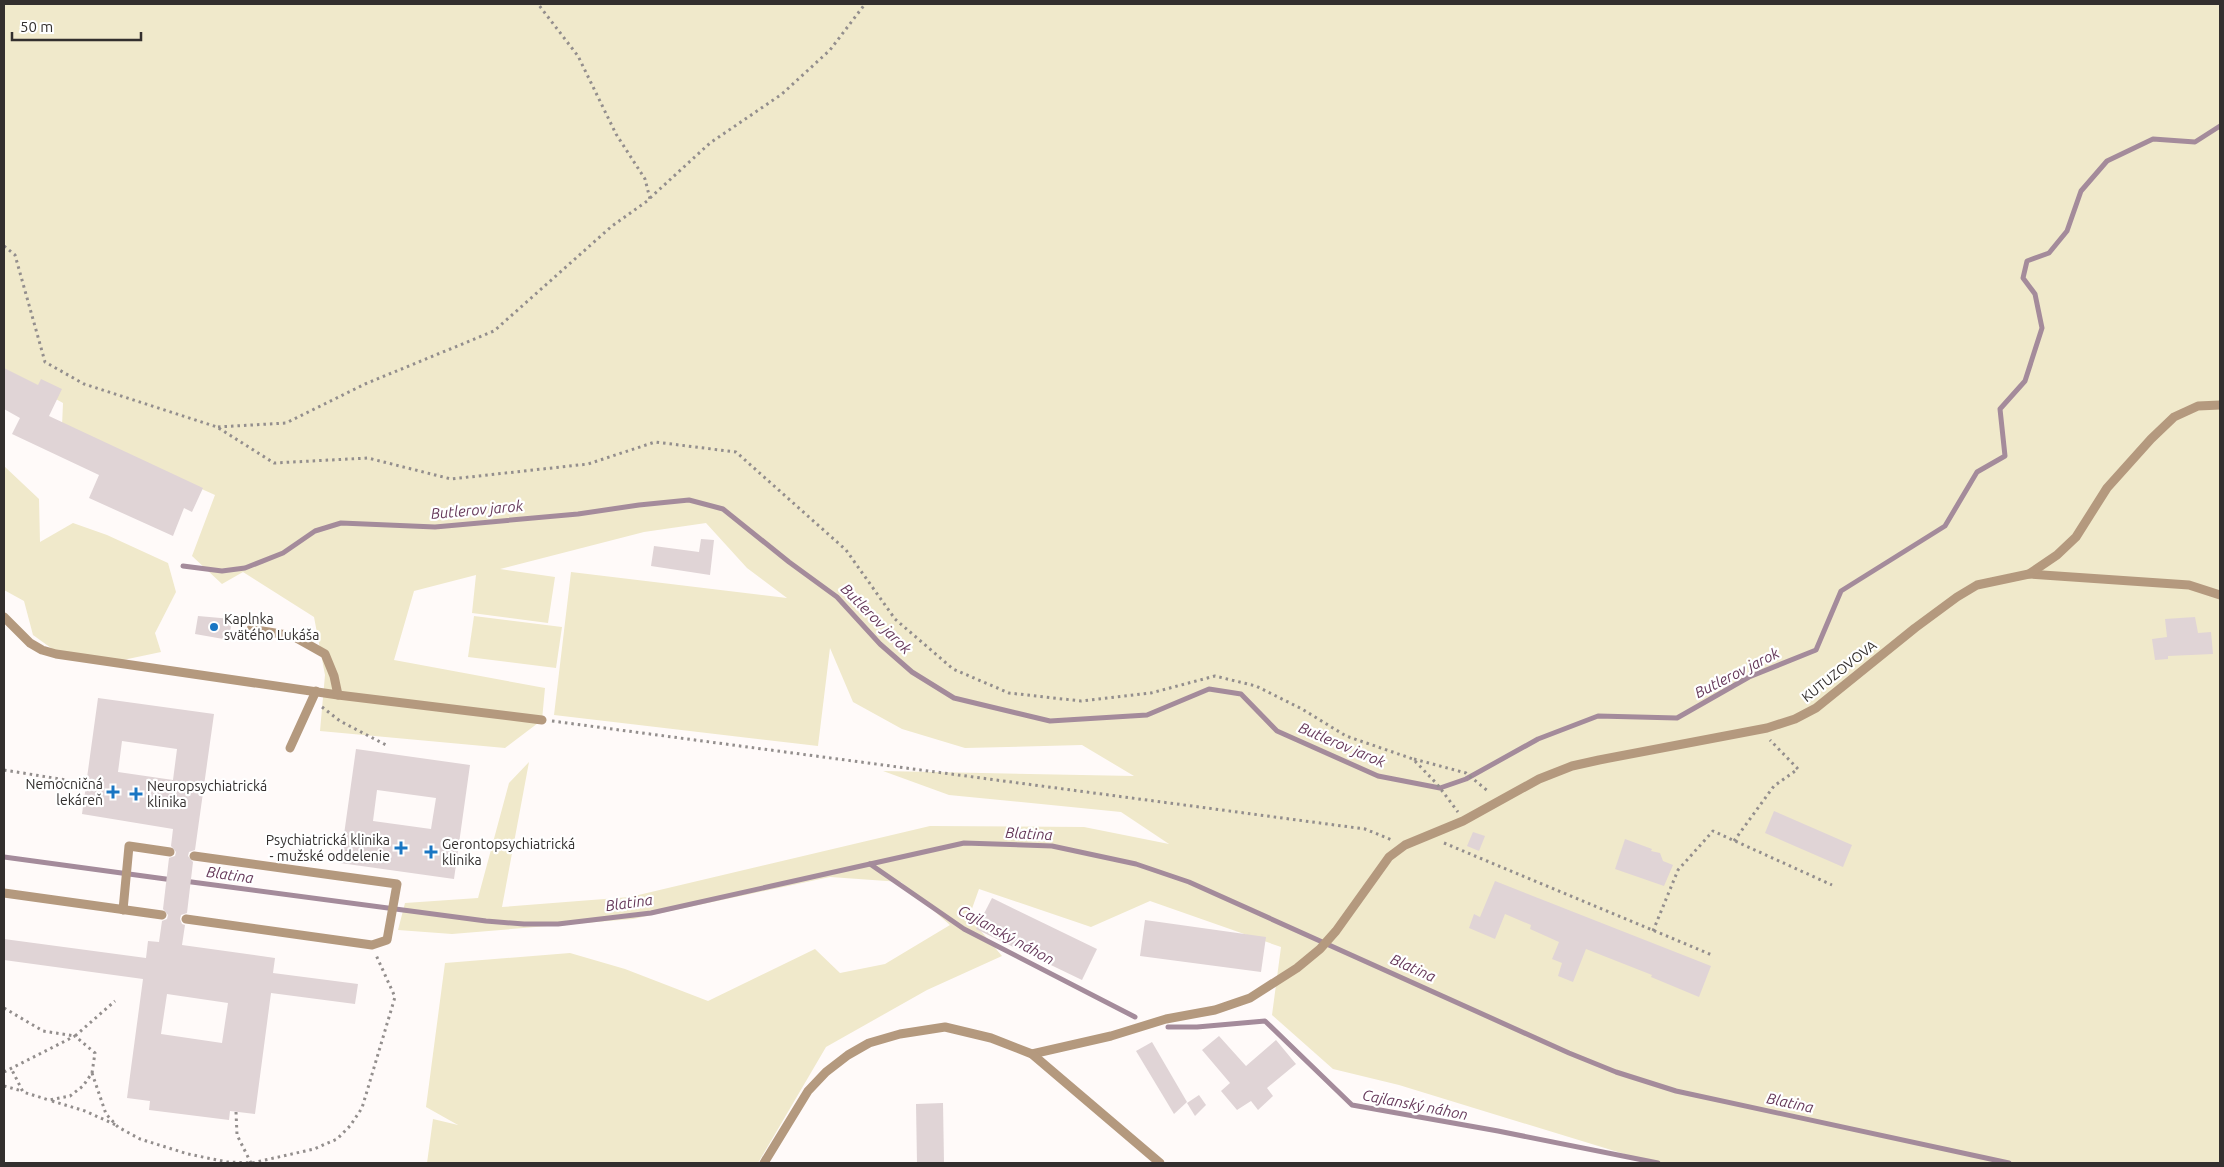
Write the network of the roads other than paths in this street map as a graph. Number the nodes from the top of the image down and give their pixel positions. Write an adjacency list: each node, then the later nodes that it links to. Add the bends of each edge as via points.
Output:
1 (2220, 405): 2 (lane, KUTUZOVOVA, via 2198,406 2174,417 2107,488 2076,537 2057,556)
2 (2029, 574): 3 (lane, via 2189,585); 16 (lane, KUTUZOVOVA, via 1977,585 1957,597 1854,680 1795,720 1760,730 1572,766 1539,779 1463,821 1404,845 1389,857 1320,949 1250,998 1101,1039)
3 (2220, 595)
4 (4, 617): 7 (lane, via 30,643 56,654)
5 (251, 629): 6 (lane, via 293,636 325,654)
6 (338, 694): 7 (lane); 8 (lane)
7 (314, 695): 9 (lane)
8 (542, 720)
9 (290, 748)
10 (170, 852): 13 (lane, via 129,846)
11 (194, 856): 15 (lane, via 397,884 387,940 372,944)
12 (4, 893): 13 (lane)
13 (123, 910): 14 (lane)
14 (162, 915)
15 (186, 919)
16 (1032, 1054): 17 (lane, via 991,1038 945,1027 869,1043 826,1072 808,1091); 18 (lane)
17 (764, 1163)
18 (1160, 1163)

